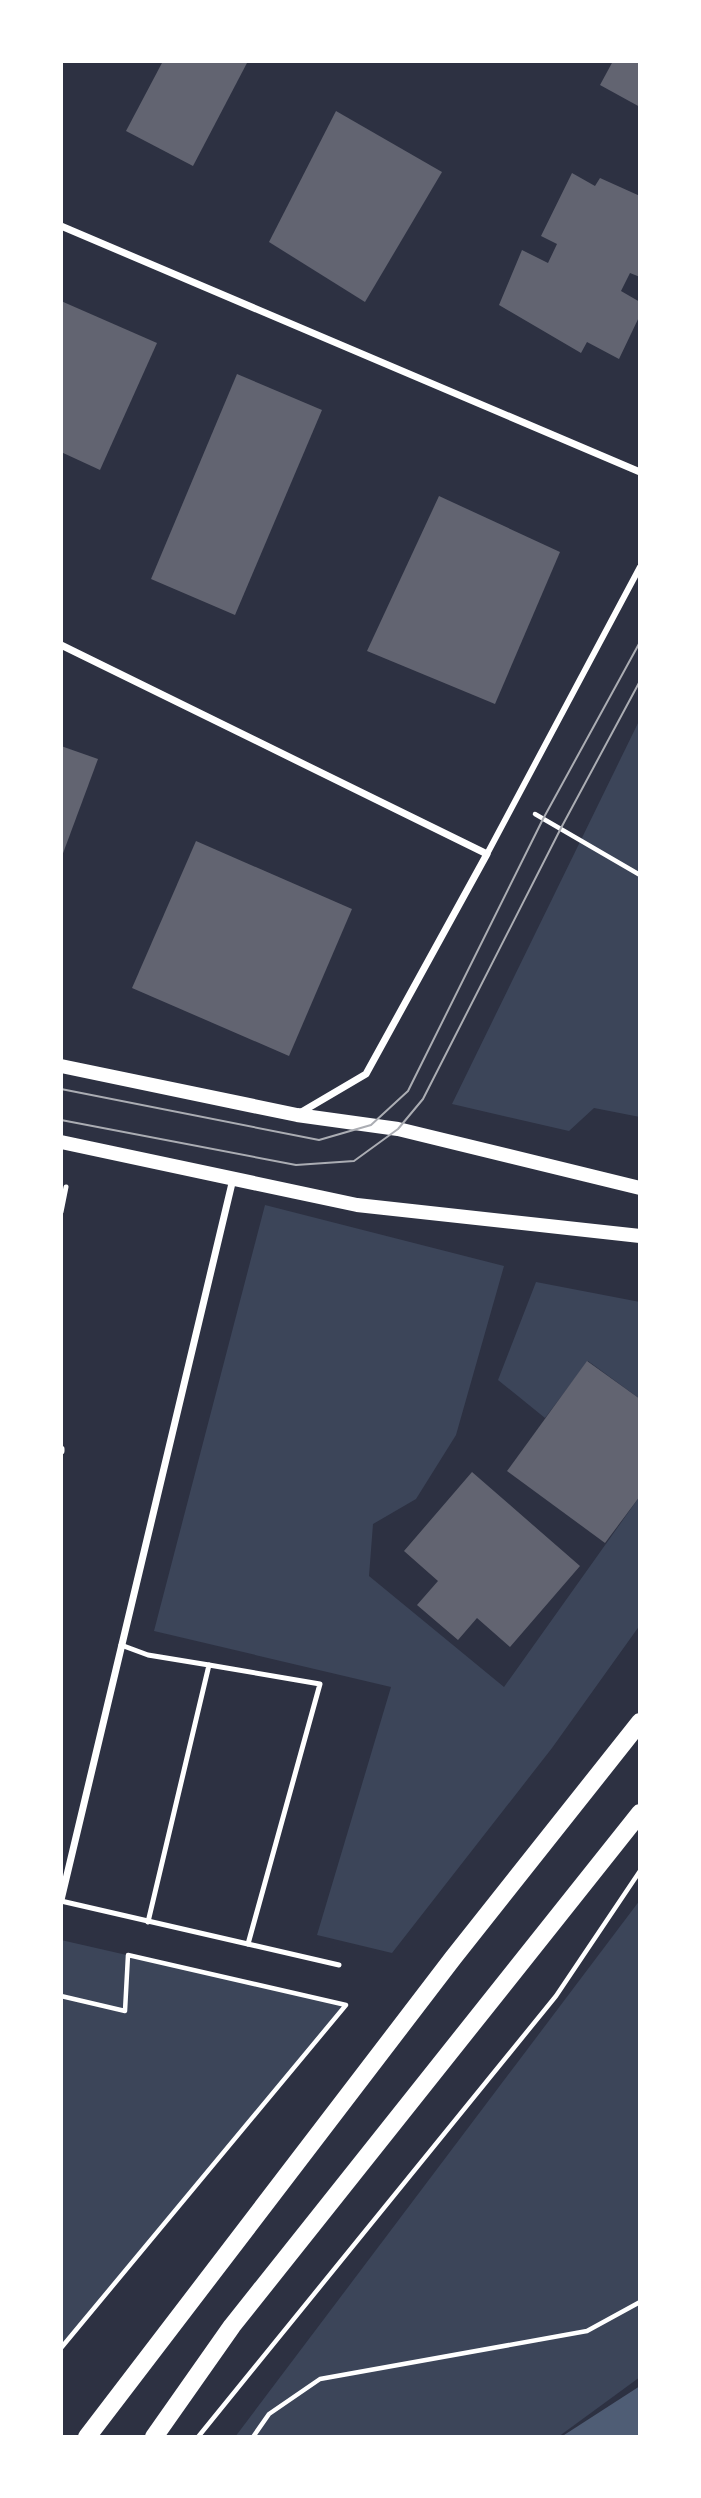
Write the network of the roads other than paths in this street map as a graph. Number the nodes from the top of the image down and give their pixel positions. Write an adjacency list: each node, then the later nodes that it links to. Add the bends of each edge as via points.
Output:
1 (61, 226): 2 (street)
2 (640, 472)
3 (640, 567): 5 (street)
4 (61, 645): 5 (street)
5 (487, 853): 7 (street, via 366,1074)
6 (61, 1066): 7 (main road)
7 (297, 1115): 11 (main road, via 398,1129)
8 (61, 1142): 9 (main road)
9 (233, 1179): 13 (main road, via 357,1205); 14 (street)
10 (66, 1187): 12 (lane)
11 (640, 1188)
12 (61, 1212)
13 (640, 1236)
14 (121, 1645): 15 (lane, via 148,1655); 18 (street)
15 (209, 1665): 19 (lane); 20 (lane, via 320,1684)
16 (640, 1722): 22 (main road, via 444,1968)
17 (640, 1813): 23 (main road, via 232,2326)
18 (61, 1901): 19 (lane)
19 (148, 1922): 20 (lane)
20 (248, 1944): 21 (lane)
21 (339, 1965)
22 (87, 2437)
23 (154, 2437)

